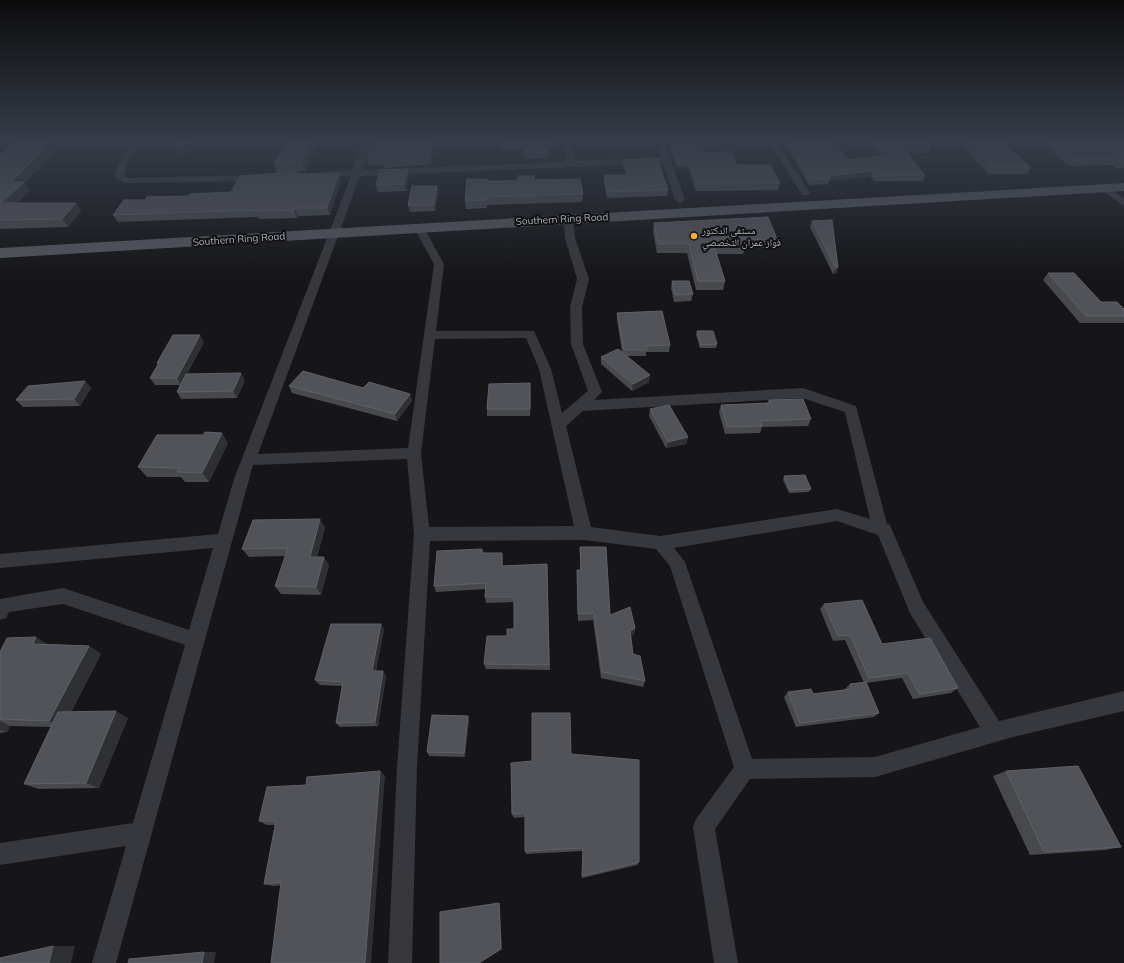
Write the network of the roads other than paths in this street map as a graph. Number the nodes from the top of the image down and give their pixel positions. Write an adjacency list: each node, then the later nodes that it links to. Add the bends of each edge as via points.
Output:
1 (351, 187): 12 (street)
2 (676, 187): 8 (street)
3 (801, 187): 7 (street)
4 (912, 187): 7 (main road, Southern Ring Road)
5 (1124, 187): 6 (main road, Southern Ring Road)
6 (1104, 188): 9 (street); 10 (main road, Southern Ring Road)
7 (805, 193): 8 (main road, Southern Ring Road)
8 (680, 200): 12 (main road, Southern Ring Road)
9 (1124, 203)
10 (569, 219): 13 (main road, Southern Ring Road); 16 (street, via 570,238 583,279 576,307 577,344 595,392)
11 (252, 224): 12 (main road, Southern Ring Road)
12 (336, 226): 13 (main road, Southern Ring Road); 14 (main road, Southern Ring Road); 19 (street)
13 (419, 228): 15 (street, via 439,264)
14 (0, 253)
15 (429, 335): 17 (street, via 530,334 545,369); 18 (street)
16 (579, 406): 17 (street); 20 (street, via 803,393 851,409)
17 (558, 425): 21 (street)
18 (414, 453): 19 (street); 22 (street)
19 (248, 460): 23 (street)
20 (880, 529): 24 (street, via 837,515); 29 (street, via 884,530 916,607)
21 (584, 533): 22 (street); 24 (street)
22 (422, 534): 34 (street, via 407,767)
23 (223, 540): 25 (street); 27 (street)
24 (660, 543): 30 (street, via 677,562)
25 (0, 561)
26 (1, 609): 27 (street, via 4,605 63,596)
27 (195, 640): 31 (street)
28 (1124, 701): 29 (street)
29 (994, 732): 30 (street, via 876,767)
30 (745, 769): 35 (street, via 704,827)
31 (141, 833): 32 (street); 33 (street)
32 (0, 854)
33 (104, 963)
34 (400, 963)
35 (726, 963)

